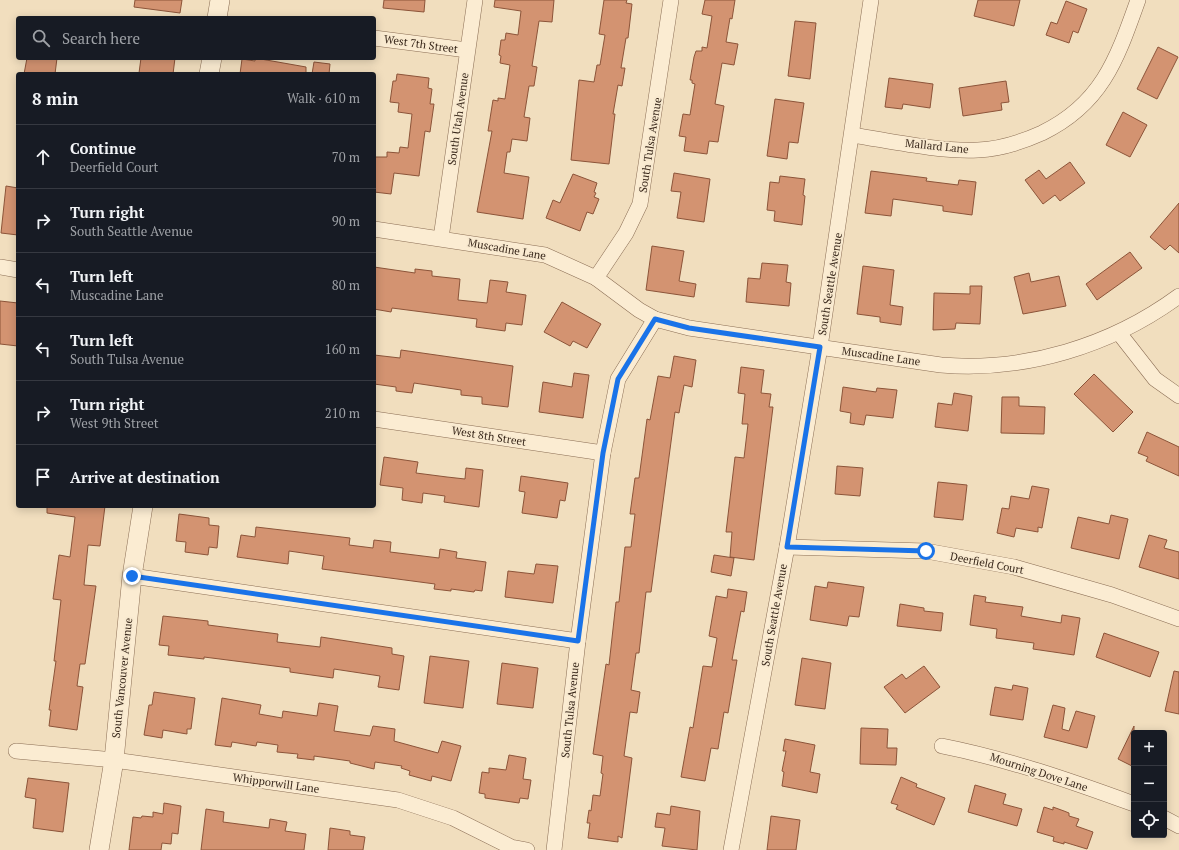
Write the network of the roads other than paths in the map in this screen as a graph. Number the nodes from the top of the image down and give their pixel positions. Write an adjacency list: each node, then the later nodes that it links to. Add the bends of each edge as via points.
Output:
1 (475, 0): 6 (street, South Utah Avenue)
2 (671, 0): 14 (street, South Tulsa Avenue, via 640,204 626,233)
3 (871, 0): 9 (street, South Seattle Avenue)
4 (1138, 0): 9 (street, Mallard Lane, via 1108,73 1089,100 1074,114 1028,140 1002,147 964,150)
5 (376, 38): 6 (street, West 7th Street)
6 (468, 50): 11 (street, South Utah Avenue)
7 (212, 60): 8 (street)
8 (209, 72)
9 (852, 135): 18 (street, South Seattle Avenue)
10 (376, 229): 11 (street, Muscadine Lane)
11 (441, 238): 14 (street, Muscadine Lane, via 545,255)
12 (0, 267): 13 (street)
13 (16, 270)
14 (596, 278): 16 (street, Muscadine Lane, via 638,310)
15 (1179, 296): 17 (street, Muscadine Lane, via 1157,312)
16 (655, 319): 18 (street, Muscadine Lane, via 689,328); 21 (street, South Tulsa Avenue, via 618,379)
17 (1119, 333): 18 (street, Muscadine Lane, via 1061,354 1008,364 972,367 941,365); 19 (street, via 1155,379)
18 (820, 347): 23 (street, South Seattle Avenue)
19 (1179, 396)
20 (376, 419): 21 (street, West 8th Street)
21 (603, 453): 26 (street, South Tulsa Avenue)
22 (143, 508): 24 (street, South Vancouver Avenue)
23 (787, 547): 25 (street, Deerfield Court, via 926,551 1014,567 1112,595); 36 (street, South Seattle Avenue)
24 (132, 576): 26 (street); 29 (street, South Vancouver Avenue)
25 (1179, 619)
26 (578, 641): 35 (street, South Tulsa Avenue)
27 (942, 746): 30 (street, Mourning Dove Lane, via 982,754)
28 (16, 751): 29 (street, Whipporwill Lane)
29 (114, 760): 33 (street, South Vancouver Avenue); 34 (street, Whipporwill Lane, via 398,800 453,818 511,847)
30 (1131, 803)
31 (1167, 820): 32 (street)
32 (1179, 826)
33 (99, 850)
34 (528, 850)
35 (554, 850)
36 (731, 850)

